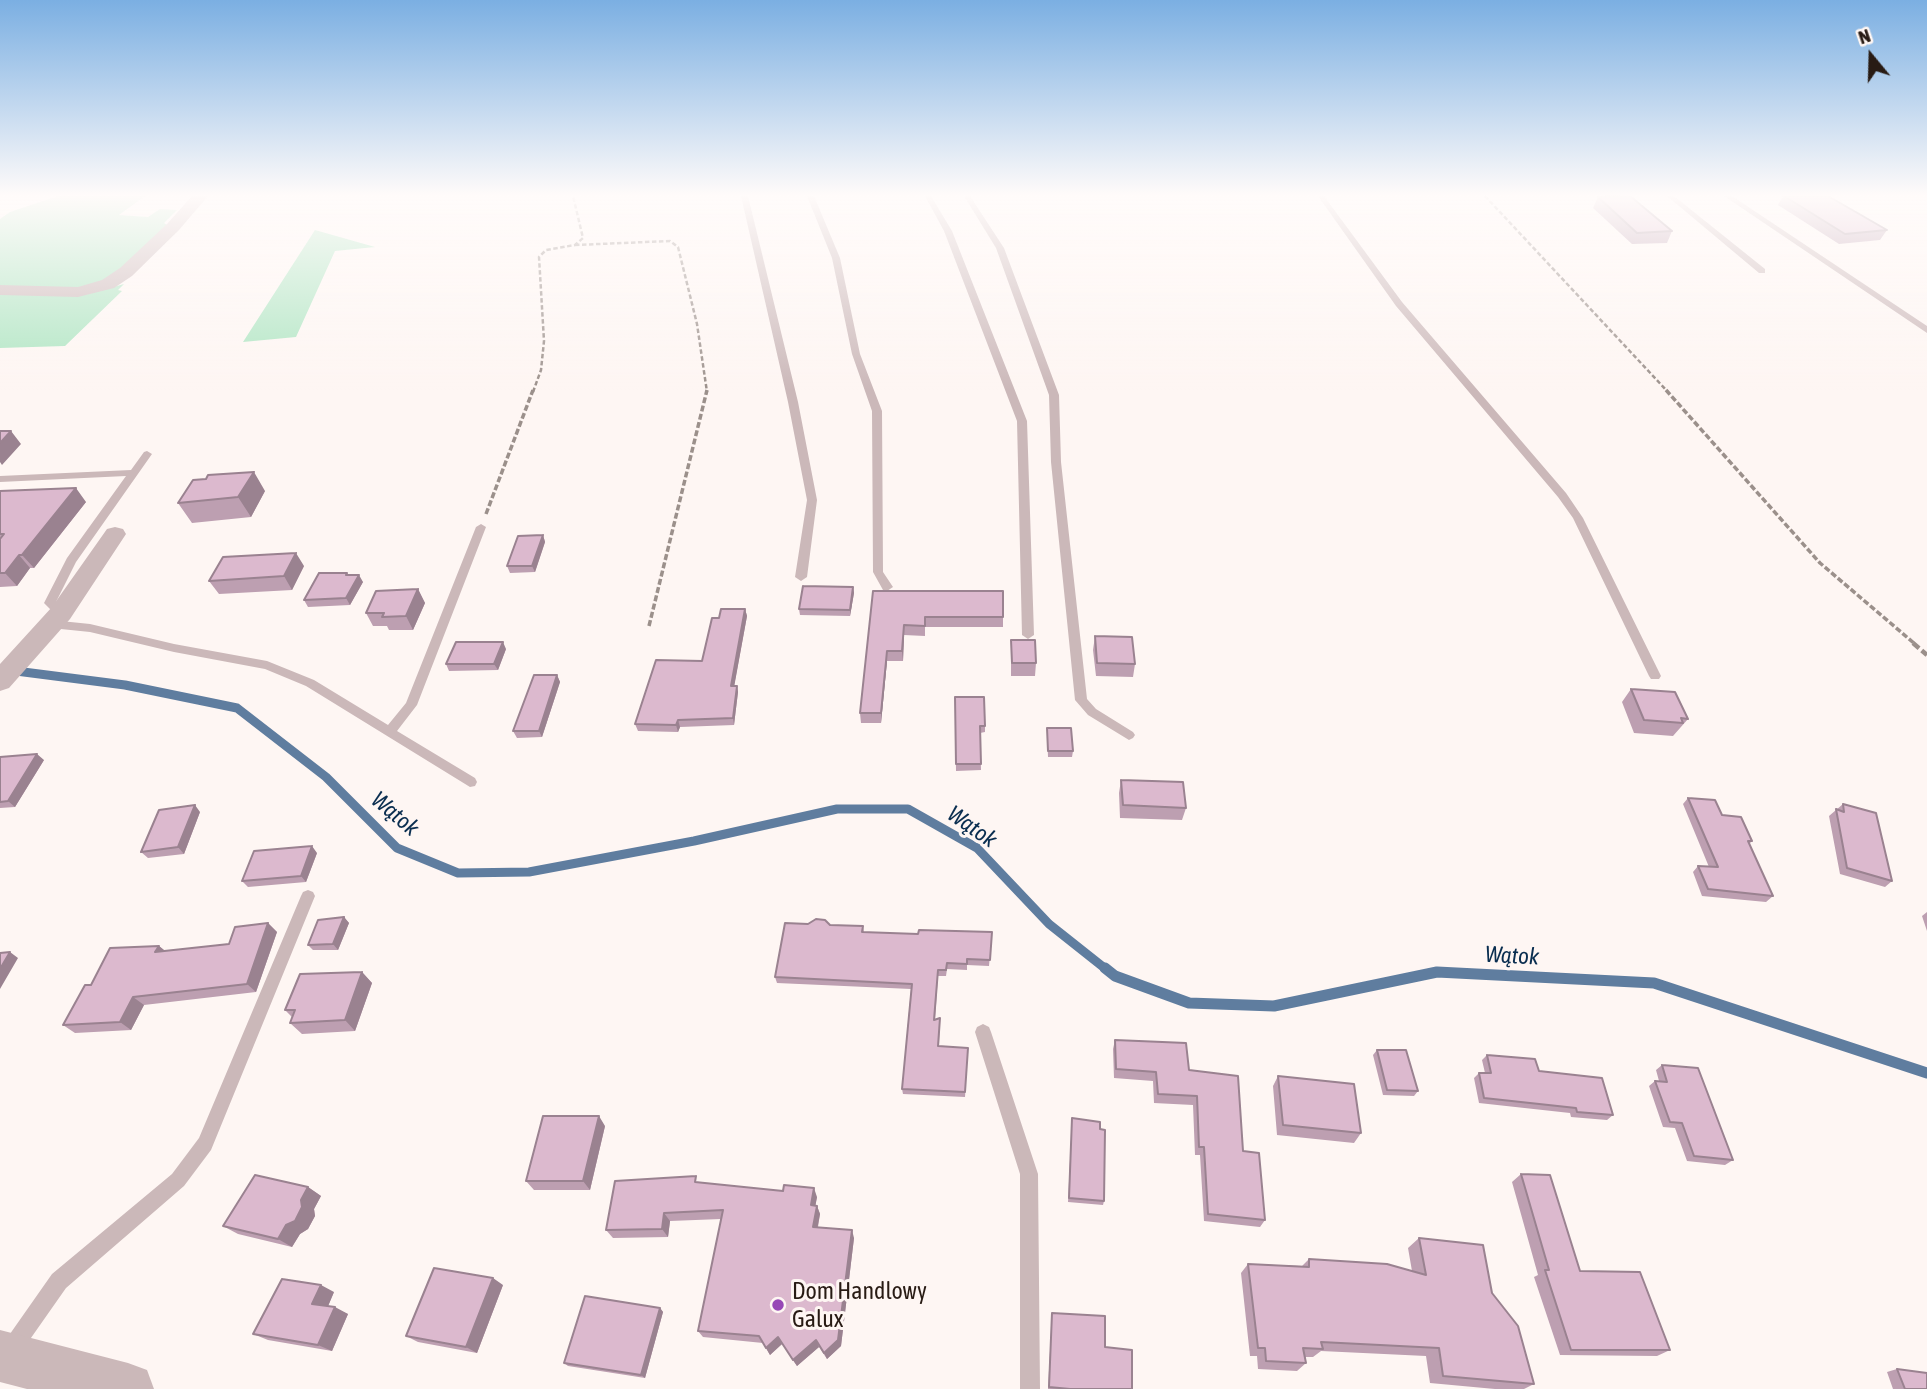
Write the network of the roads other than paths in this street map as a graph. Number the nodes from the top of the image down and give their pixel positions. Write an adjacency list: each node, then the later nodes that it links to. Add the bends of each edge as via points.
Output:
1 (138, 261): 10 (street, via 108,284 78,292)
2 (759, 261): 17 (lane, via 812,500)
3 (836, 261): 18 (lane, via 856,354 877,411 878,572)
4 (960, 261): 20 (lane, via 1022,421)
5 (1005, 261): 24 (lane, via 1055,395 1056,462 1081,699 1092,712)
6 (1368, 261): 21 (lane, via 1578,518)
7 (1750, 261): 9 (lane)
8 (1824, 261): 11 (lane)
9 (1762, 271)
10 (0, 290)
11 (1927, 330)
12 (146, 454): 13 (lane)
13 (132, 473): 14 (lane); 19 (lane, via 71,561 50,603)
14 (0, 479)
15 (481, 527): 23 (lane, via 411,705)
16 (115, 534): 19 (street)
17 (801, 577)
18 (887, 587)
19 (56, 618): 22 (street); 23 (lane, via 174,648 267,665 310,683)
20 (1028, 635)
21 (1655, 676)
22 (0, 681)
23 (389, 732): 25 (lane)
24 (1129, 735)
25 (470, 782)
26 (307, 896): 28 (lane, via 205,1144 178,1180 59,1281)
27 (983, 1032): 30 (lane, via 1029,1174)
28 (3, 1356): 29 (street)
29 (128, 1389)
30 (1030, 1389)

